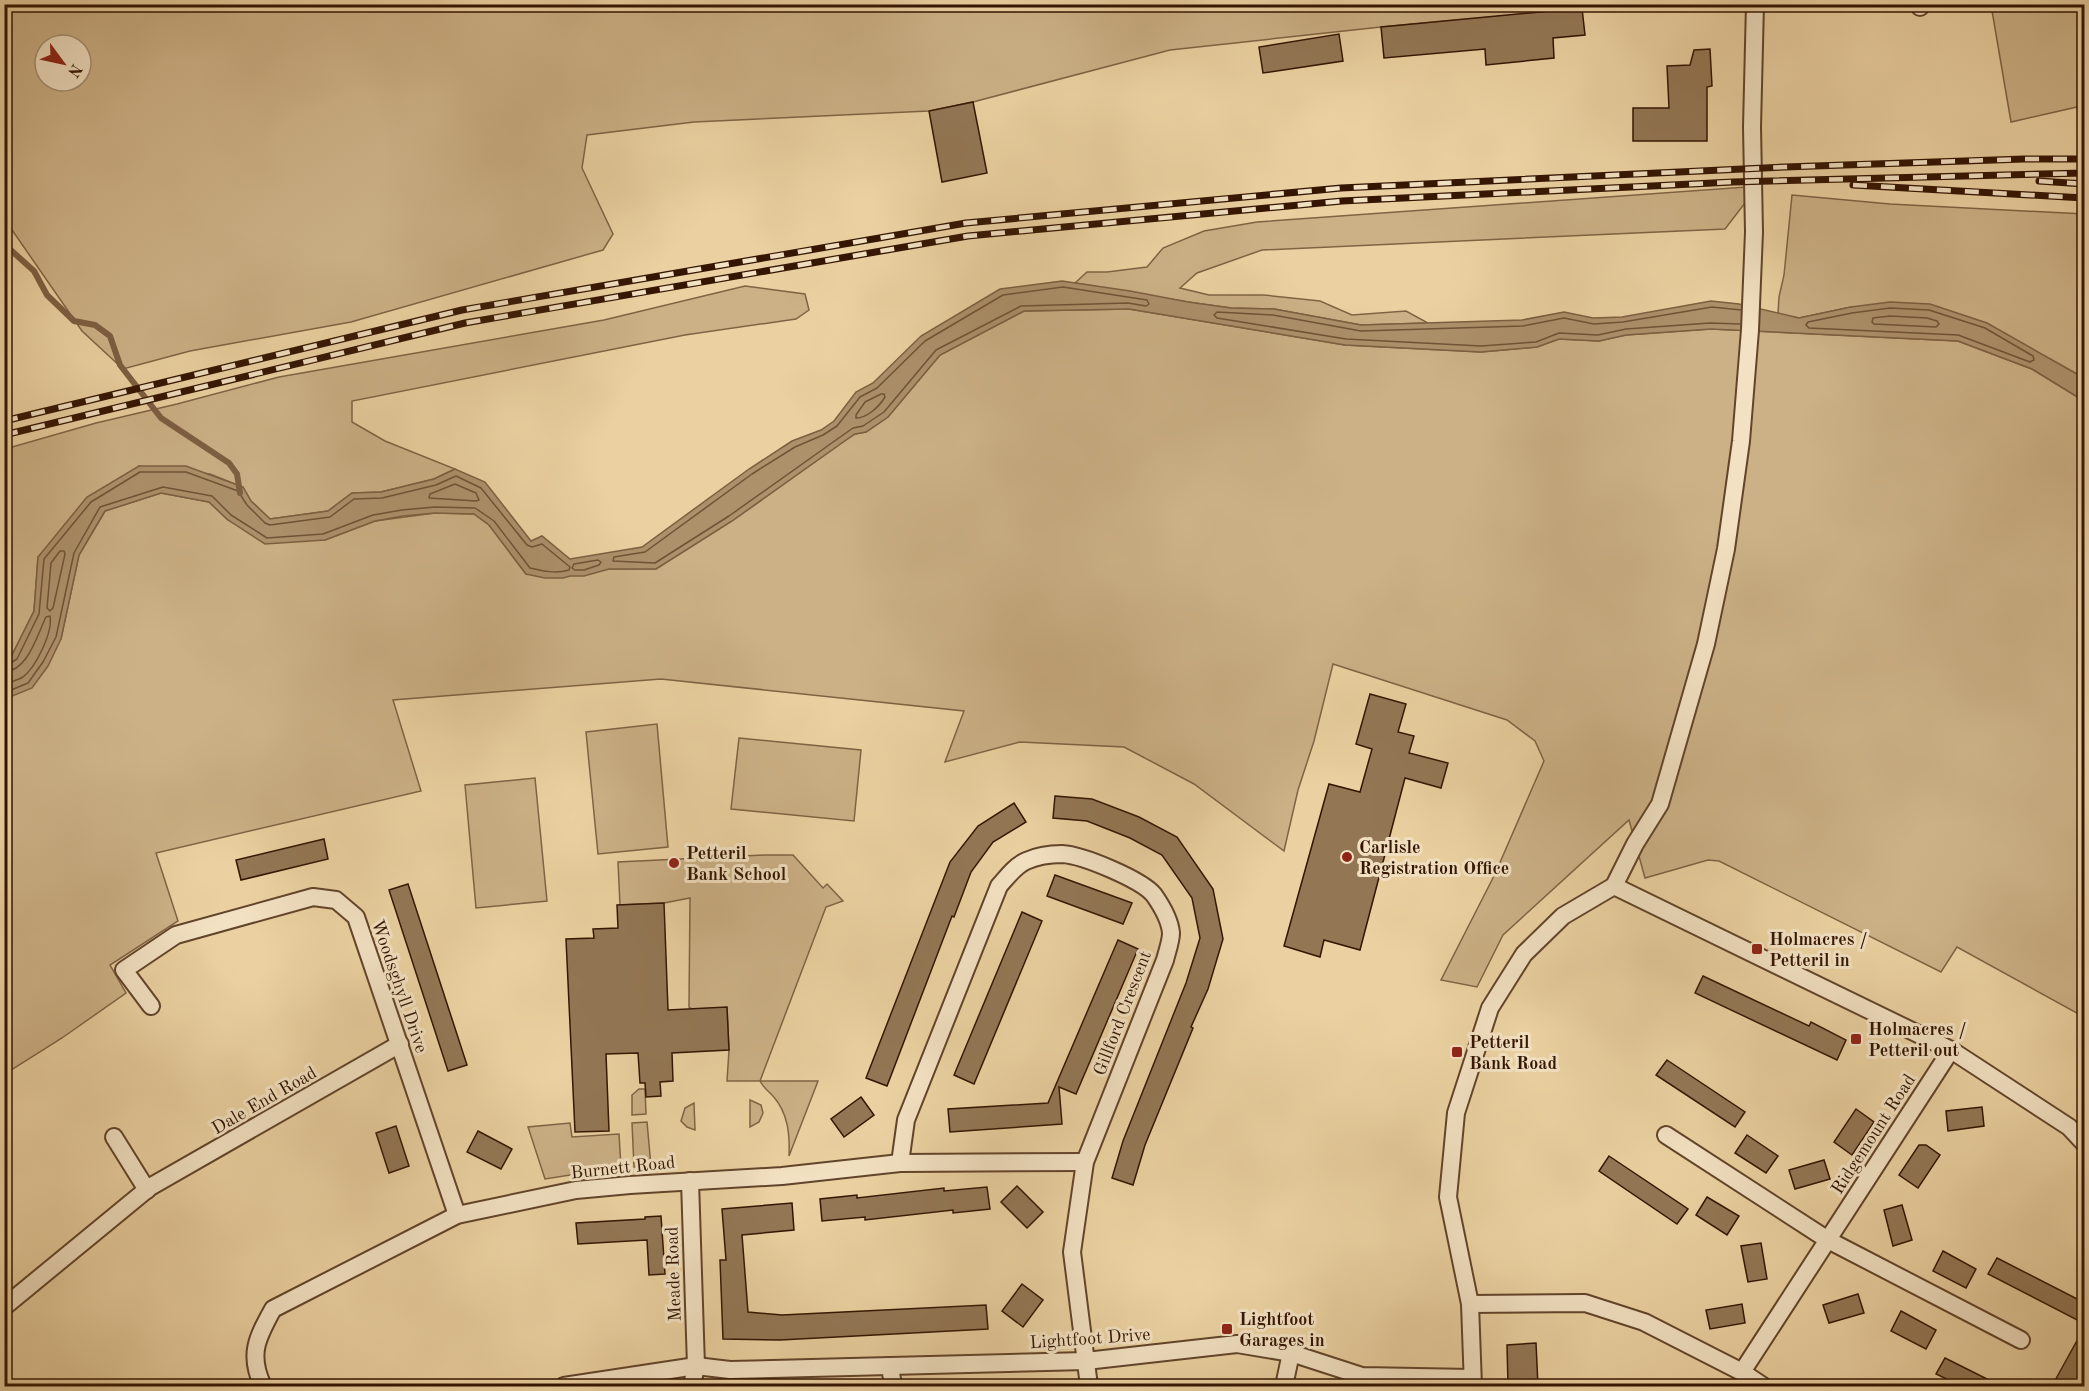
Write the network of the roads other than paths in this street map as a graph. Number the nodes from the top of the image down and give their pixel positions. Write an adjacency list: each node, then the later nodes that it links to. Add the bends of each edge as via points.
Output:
1 (1755, 4): 2 (street, via 1750,330 1741,441 1726,549 1706,644 1660,804)
2 (1614, 886): 5 (street); 15 (street, via 1563,916 1524,954 1490,1008 1456,1113 1448,1197)
3 (151, 1006): 4 (street, Woodsghyll Drive, via 124,970 176,935 313,897 336,900 356,917)
4 (400, 1044): 12 (street, Dale End Road); 13 (street, Woodsghyll Drive)
5 (1951, 1050): 8 (street, via 2069,1127); 14 (street, Ridgemount Road)
6 (1666, 1135): 14 (street)
7 (114, 1137): 12 (street)
8 (2085, 1143)
9 (900, 1162): 10 (street, Burnett Road); 10 (street, Gillford Crescent, via 906,1120 999,886 1025,861 1063,854 1137,882 1153,894 1171,934 1165,960); 11 (street, Burnett Road, via 782,1176)
10 (1085, 1162): 19 (street, Gillford Crescent, via 1072,1252)
11 (690, 1181): 13 (street, Burnett Road, via 576,1190); 20 (street, Meade Road)
12 (147, 1190): 16 (street, Dale End Road)
13 (457, 1215): 24 (street, Burnett Road, via 273,1309 257,1338 256,1371)
14 (1828, 1240): 17 (street); 22 (street, Ridgemount Road)
15 (1470, 1304): 22 (street, via 1584,1303 1644,1322); 23 (street)
16 (4, 1307)
17 (2021, 1340)
18 (1291, 1353): 19 (street, Lightfoot Drive, via 1238,1344); 23 (street, Lightfoot Drive, via 1362,1376); 29 (street)
19 (1086, 1361): 21 (street, Lightfoot Drive); 28 (street, Gillford Crescent)
20 (696, 1366): 21 (street, Lightfoot Drive, via 730,1370); 25 (street, Lightfoot Drive); 26 (street, Meade Road)
21 (890, 1366): 27 (street)
22 (1742, 1372): 30 (street)
23 (1472, 1382)
24 (263, 1386)
25 (564, 1386)
26 (692, 1386)
27 (893, 1386)
28 (1089, 1386)
29 (1284, 1386)
30 (1763, 1386)

